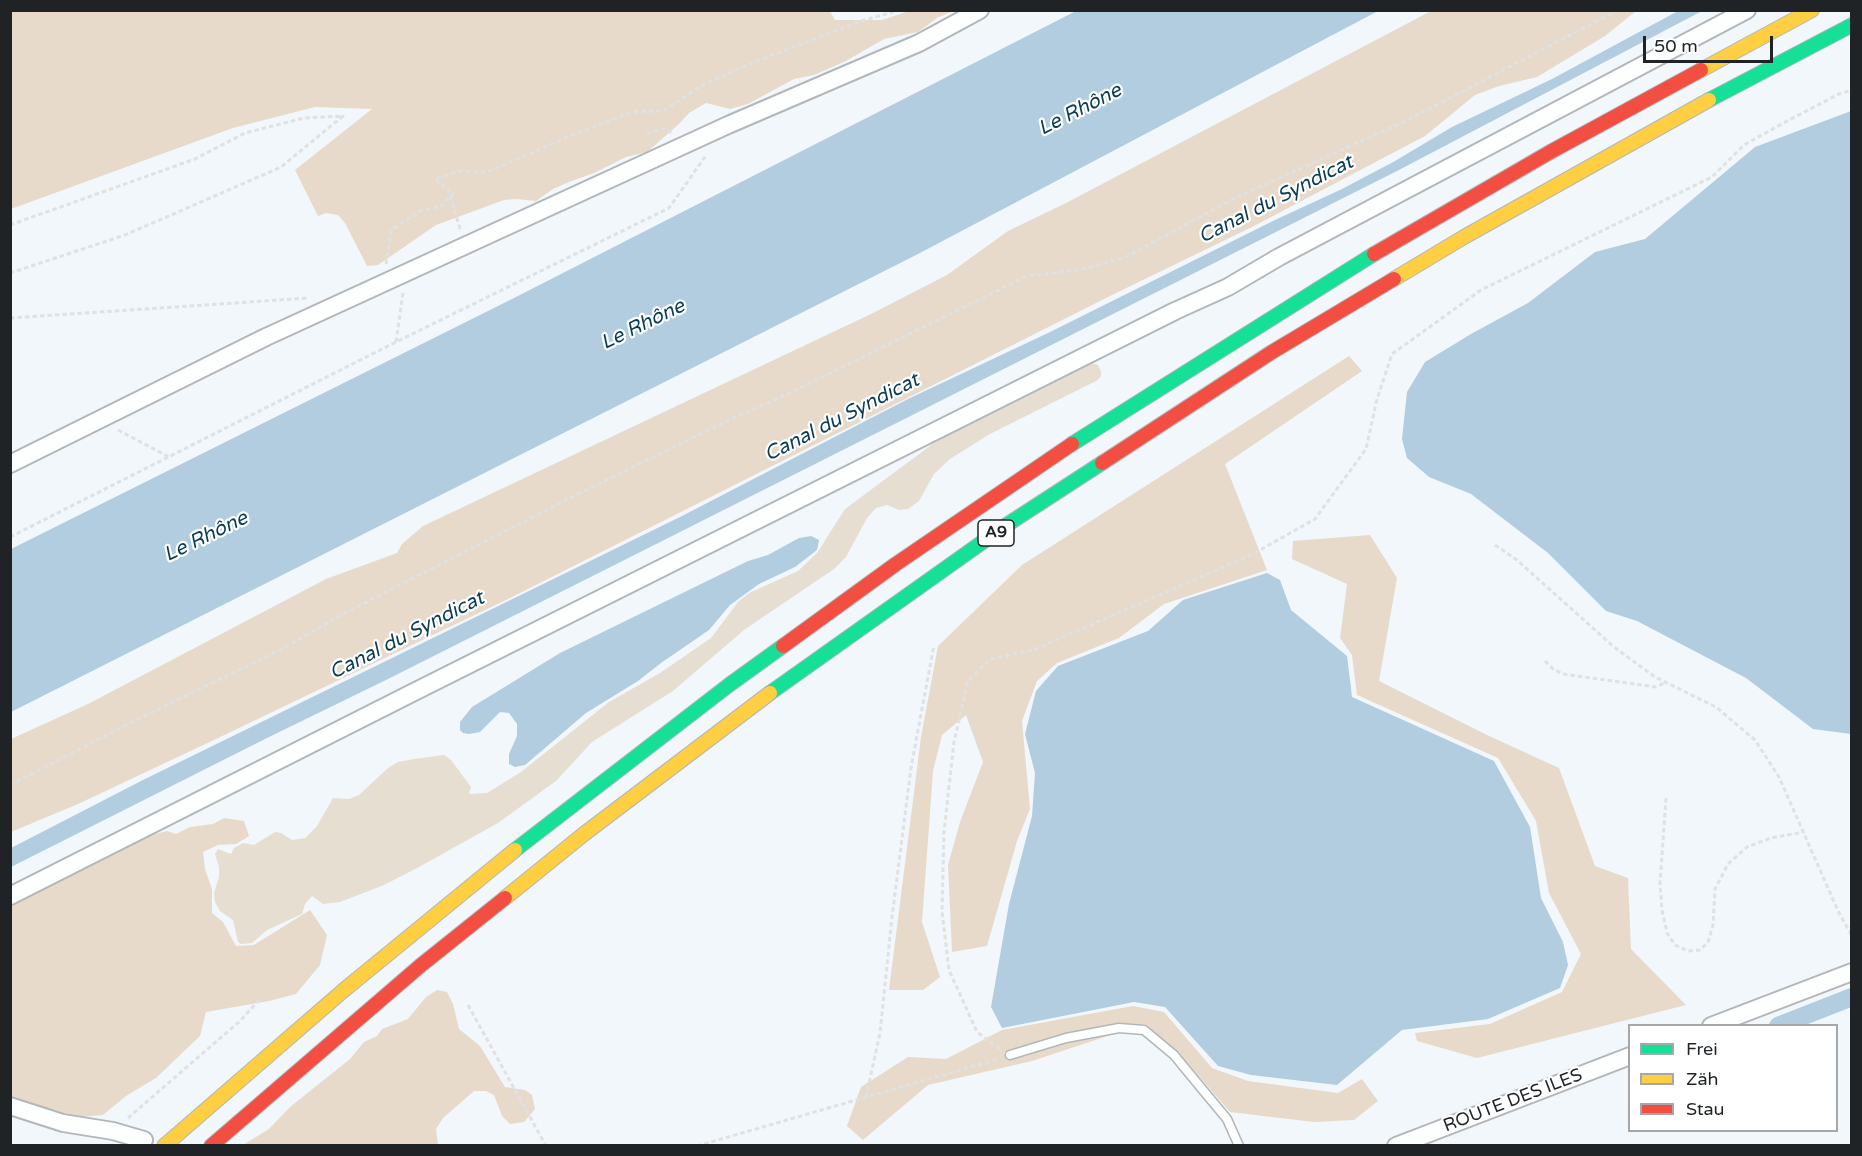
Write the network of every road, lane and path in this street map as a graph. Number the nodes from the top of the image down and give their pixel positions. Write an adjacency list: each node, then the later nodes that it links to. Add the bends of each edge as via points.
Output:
1 (900, 10): 10 (path, via 861,21 742,68 663,111 632,112 487,172 460,171 435,179)
2 (980, 10): 14 (street, via 919,43)
3 (1618, 10): 27 (path, via 1408,120 1235,198 1124,258 1079,270 1027,276 731,418)
4 (1748, 10): 30 (street, via 1228,287)
5 (1812, 10): 43 (highway, A9, via 1552,151 1353,266 1118,414 915,551 540,829 344,990)
6 (1851, 25): 42 (highway, A9, via 1664,124 1464,237 1254,364 1008,524 757,702 584,834 420,966)
7 (1851, 90): 36 (path, via 1744,146 1712,177 1481,290 1392,354 1366,449 1315,519 1253,554 1043,646 990,659 968,681 954,742 944,832 942,912 949,970 977,1032)
8 (708, 152): 18 (path, via 669,208)
9 (456, 192): 10 (path)
10 (451, 197): 11 (path); 13 (path, via 440,207 420,210 391,230)
11 (457, 215)
12 (10, 225): 15 (path, via 195,159 245,134 304,118 343,116 281,167 125,235)
13 (386, 268)
14 (407, 271): 18 (path); 19 (street)
15 (10, 273)
16 (309, 298): 17 (path)
17 (10, 318)
18 (396, 342): 20 (path)
19 (100, 420): 20 (path); 21 (street)
20 (169, 457): 22 (path)
21 (10, 464)
22 (10, 537)
23 (1495, 545): 26 (path, via 1614,647)
24 (934, 645): 38 (path, via 911,768 880,1033)
25 (1545, 661): 26 (path, via 1563,674 1656,687)
26 (1666, 682): 29 (path, via 1716,707 1755,740 1779,777)
27 (10, 785)
28 (1666, 798): 29 (path, via 1662,910 1667,933 1675,945 1688,951 1700,950 1708,942 1715,890 1728,864 1747,847)
29 (1804, 832): 31 (path)
30 (10, 896)
31 (1851, 936)
32 (1851, 972): 35 (street)
33 (260, 999): 40 (path, via 240,1021)
34 (468, 1005): 44 (path)
35 (1716, 1024)
36 (1010, 1055): 38 (path); 46 (lane, via 1066,1038 1119,1028 1144,1030 1174,1055 1215,1104)
37 (1628, 1056): 47 (street, ROUTE DES ILES)
38 (866, 1097): 45 (path)
39 (10, 1106): 40 (street, via 68,1124)
40 (113, 1131): 41 (street)
41 (144, 1140)
42 (211, 1145)
43 (164, 1146)
44 (546, 1146)
45 (697, 1146)
46 (1239, 1146)
47 (1396, 1146)

